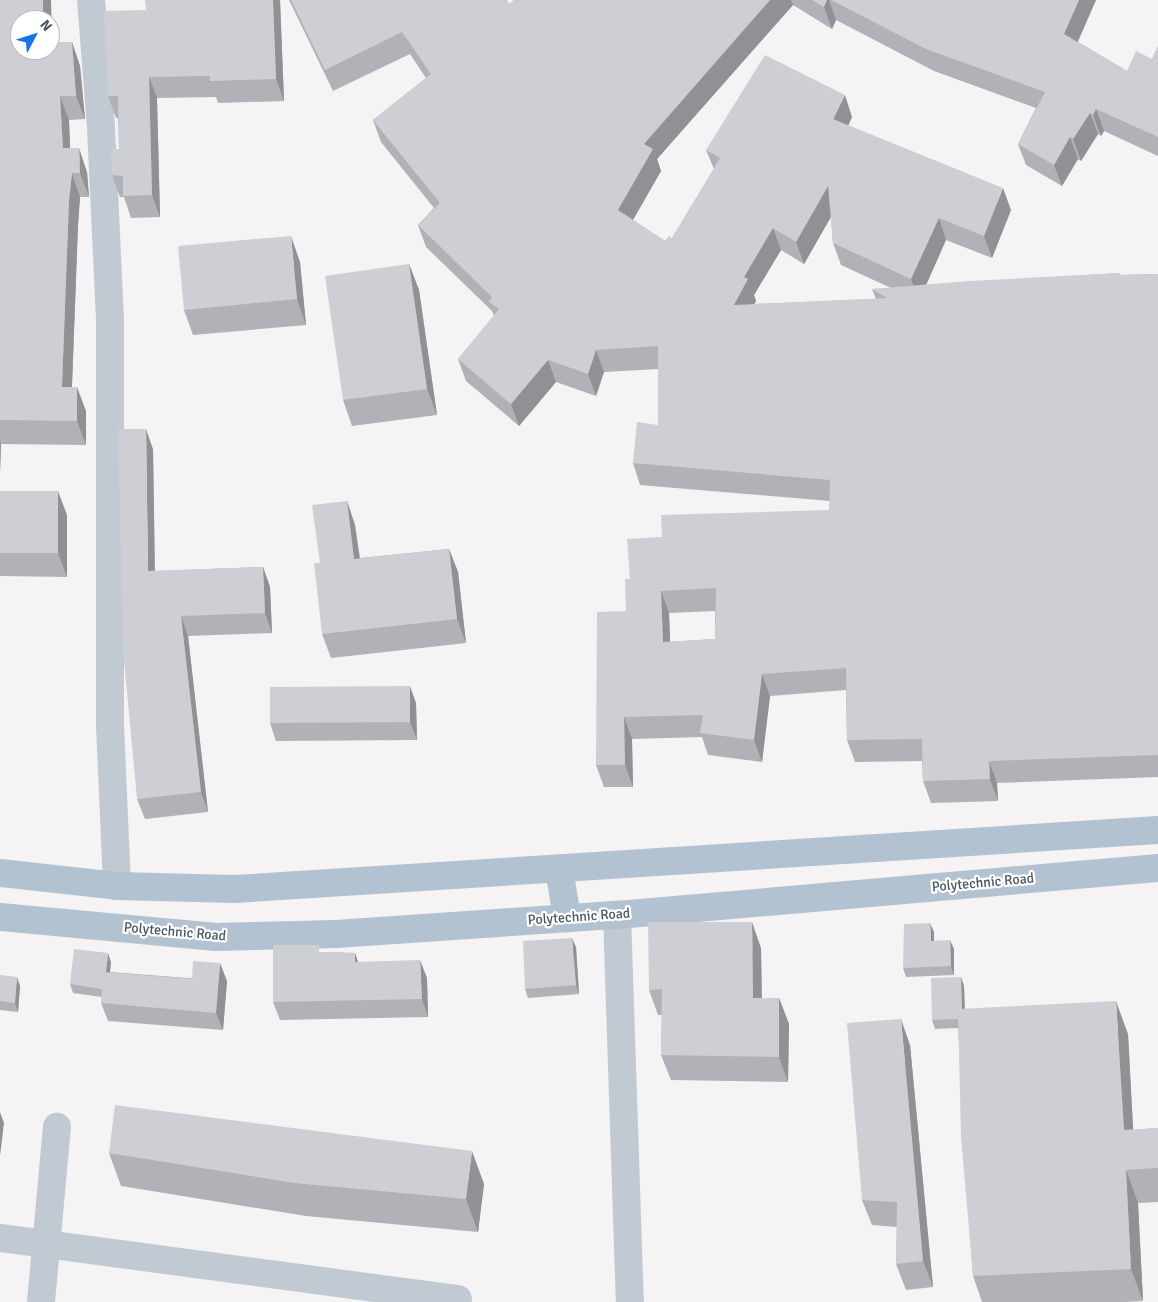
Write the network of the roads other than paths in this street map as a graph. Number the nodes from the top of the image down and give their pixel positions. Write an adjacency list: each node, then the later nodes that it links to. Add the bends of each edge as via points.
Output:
1 (91, 0): 6 (street, via 110,322 110,725)
2 (1158, 830): 4 (main road)
3 (1158, 868): 7 (main road, Polytechnic Road)
4 (560, 869): 6 (main road, via 235,890); 9 (main road)
5 (0, 873): 6 (main road)
6 (117, 886)
7 (617, 914): 9 (main road, Polytechnic Road); 15 (street)
8 (0, 917): 9 (main road, Polytechnic Road, via 216,937 336,934)
9 (568, 918)
10 (57, 1127): 12 (street)
11 (0, 1238): 12 (street)
12 (46, 1246): 13 (street); 14 (street)
13 (458, 1299)
14 (40, 1302)
15 (630, 1302)

